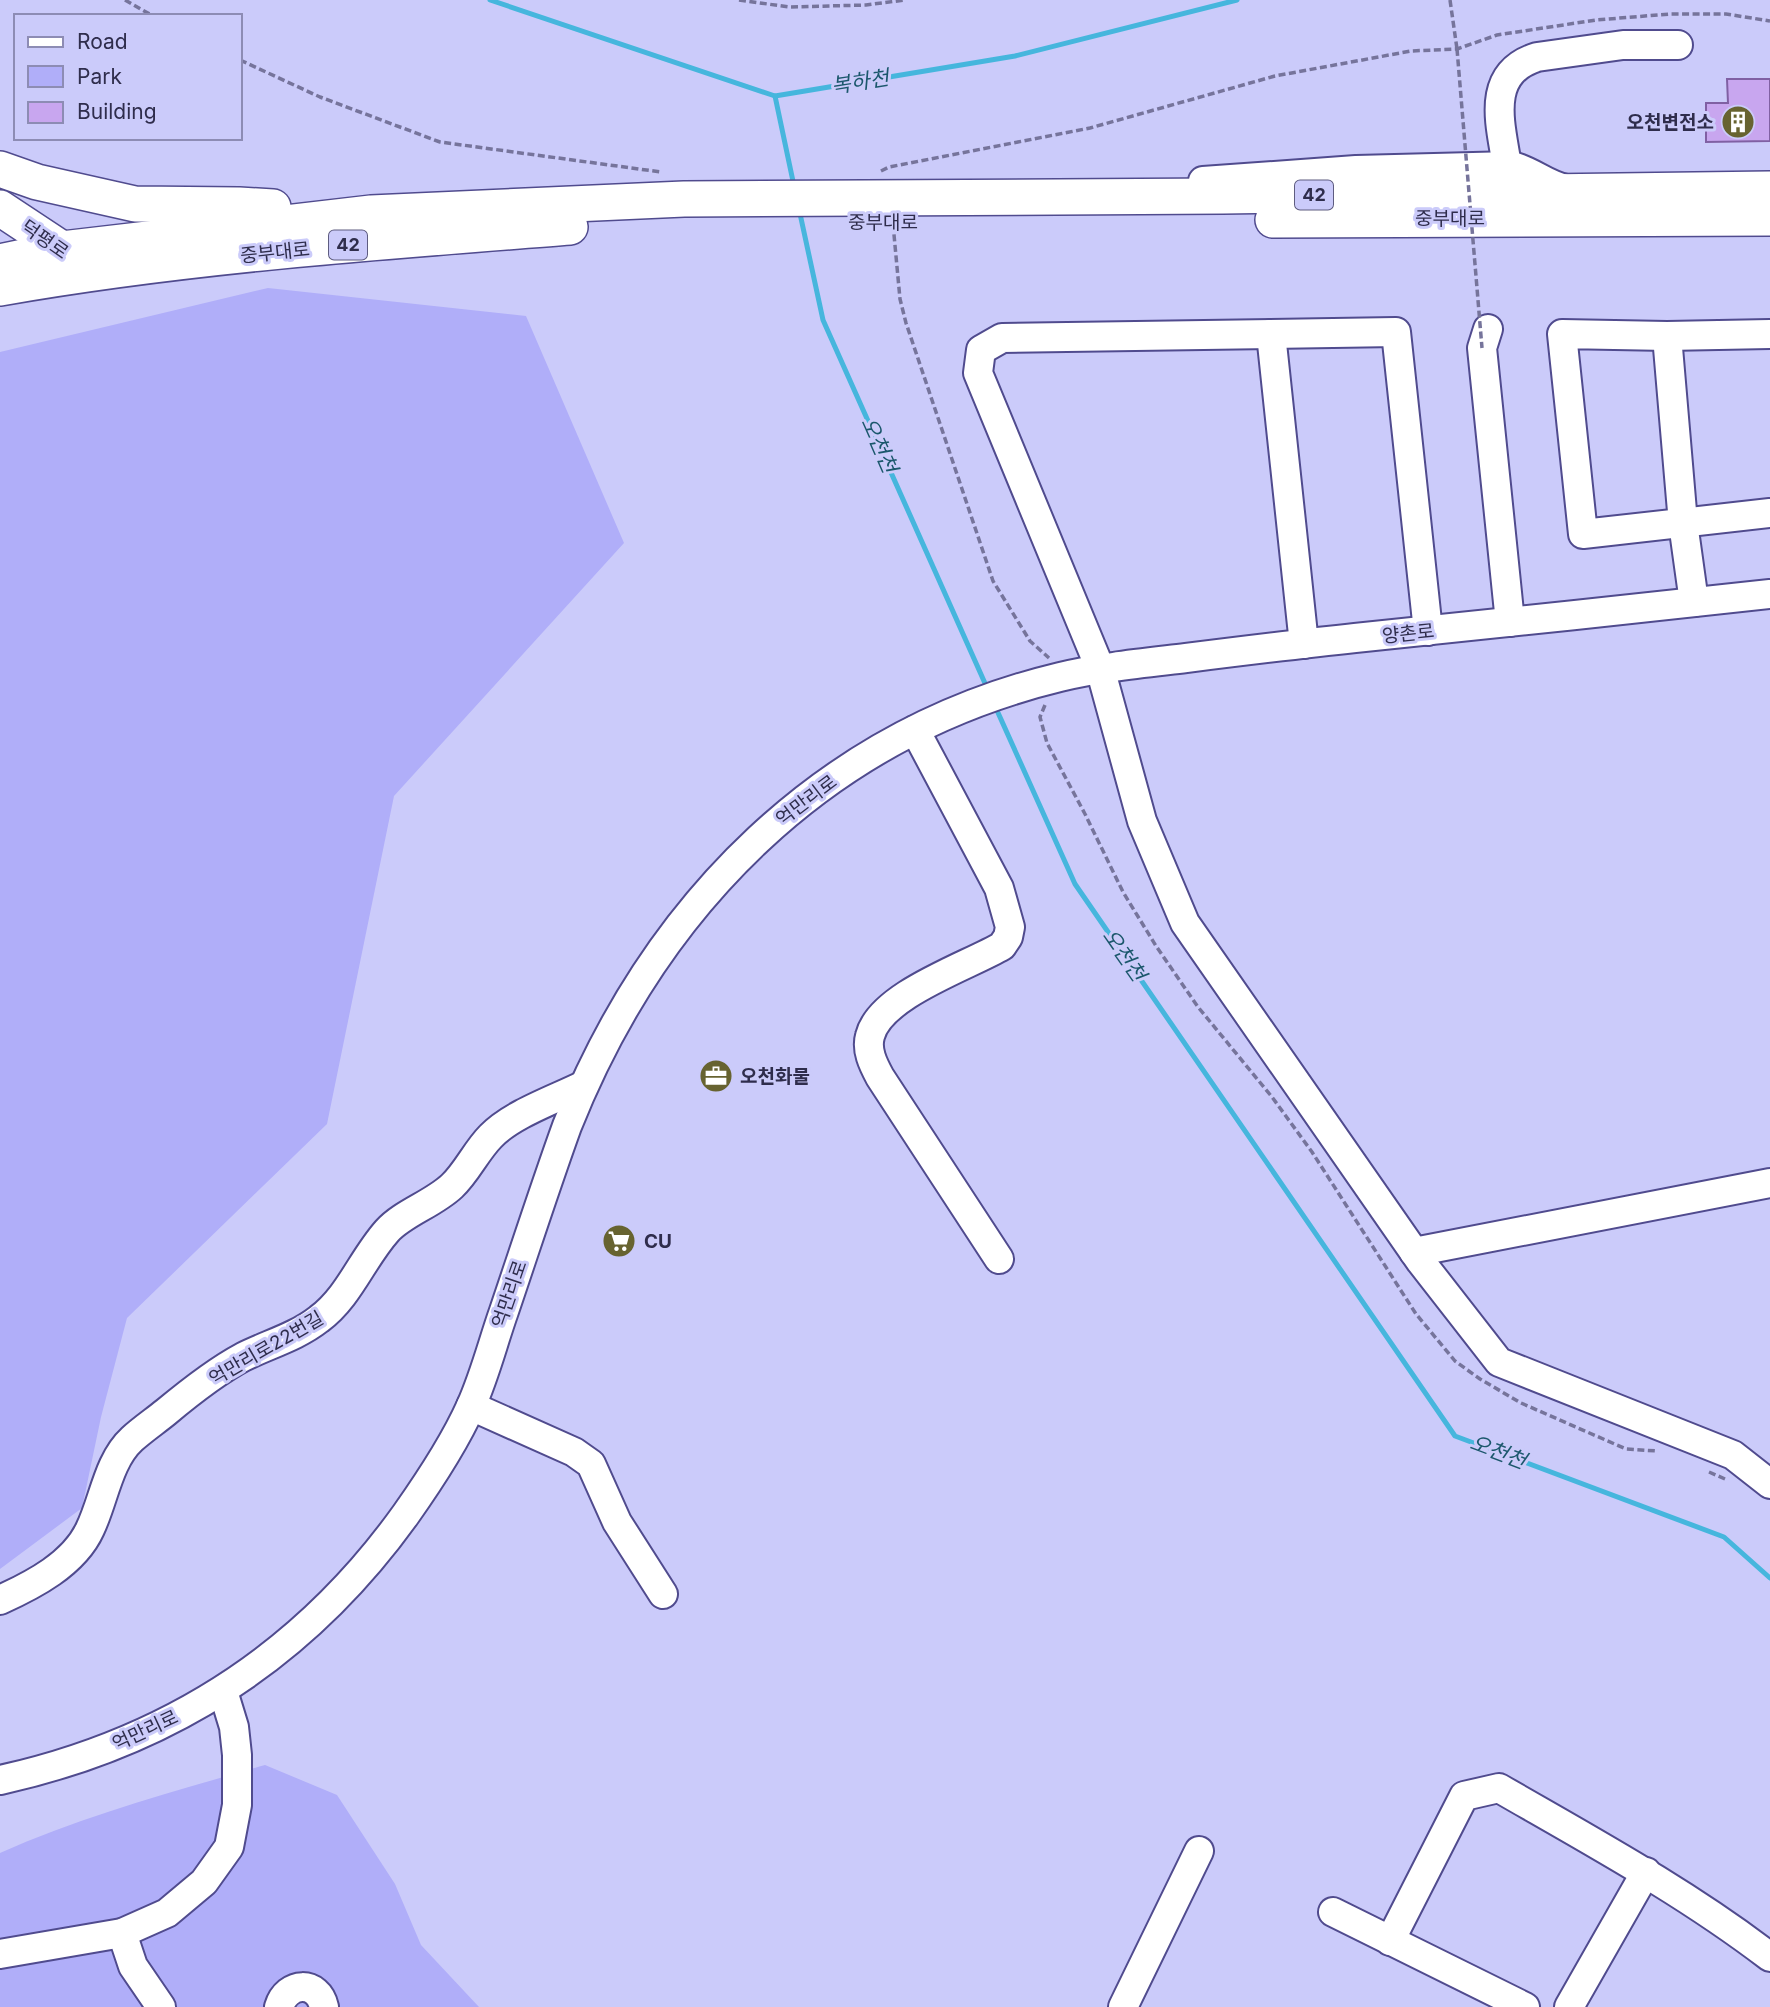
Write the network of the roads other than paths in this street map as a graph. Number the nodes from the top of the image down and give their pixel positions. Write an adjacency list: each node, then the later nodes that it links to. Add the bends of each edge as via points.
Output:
1 (1678, 45): 2 (street, via 1623,45 1524,61 1508,75 1499,100)
2 (1507, 166): 5 (street, via 1523,169 1552,186); 6 (street, via 1198,181)
3 (0, 169): 10 (main road, via 135,204)
4 (1770, 189): 5 (main road, 중부대로 / 42)
5 (1579, 191): 6 (main road, 중부대로 / 42)
6 (1098, 197): 9 (main road, 중부대로 / 42)
7 (684, 199): 9 (main road, 중부대로 / 42); 10 (main road, 중부대로 / 42); 14 (main road, 중부대로 / 42, via 576,226)
8 (0, 208): 12 (main road, 덕평로)
9 (866, 210): 11 (main road, 중부대로 / 42)
10 (371, 213): 12 (main road, 중부대로 / 42)
11 (1770, 218)
12 (62, 249): 13 (main road, 중부대로 / 42); 15 (main road, 덕평로)
13 (0, 262)
14 (156, 265): 15 (main road, 중부대로 / 42); 17 (main road, via 92,283)
15 (89, 272): 16 (main road, 중부대로 / 42)
16 (0, 288)
17 (0, 300)
18 (1271, 334): 27 (street, via 1396,332); 28 (street); 29 (street, via 1002,338 981,350 978,373)
19 (1770, 334): 20 (street)
20 (1667, 336): 23 (street); 23 (street, via 1562,334 1583,534)
21 (1485, 339): 26 (street)
22 (1770, 513): 23 (street)
23 (1683, 523): 25 (street)
24 (1770, 594): 25 (street, 양촌로)
25 (1694, 602): 26 (street, 양촌로)
26 (1510, 622): 27 (street, 양촌로)
27 (1428, 631): 28 (street, 양촌로)
28 (1304, 644): 29 (street, 양촌로)
29 (1100, 668): 30 (street, 양촌로); 34 (street, via 1142,821 1185,923)
30 (1048, 680): 31 (street, 억만리로)
31 (926, 724): 32 (street, 억만리로, via 830,780 738,857 653,963); 35 (street, via 999,888 1009,937 1002,946 909,993 889,1008 876,1022 868,1049 873,1066)
32 (584, 1085): 36 (street, 억만리로); 39 (street, 억만리로22번길, via 507,1122 490,1136 453,1186 390,1228 335,1306 320,1319 220,1371 131,1440 120,1454 90,1531 79,1546 34,1583)
33 (1770, 1183): 34 (street)
34 (1414, 1252): 37 (street, via 1499,1362 1733,1455)
35 (999, 1259)
36 (471, 1406): 38 (street, via 591,1464 617,1522); 40 (street, 억만리로, via 424,1490 361,1573 292,1641)
37 (1770, 1483)
38 (663, 1594)
39 (0, 1600)
40 (223, 1691): 41 (street, 억만리로, via 121,1742 70,1762); 45 (street, via 237,1755 237,1805 229,1847 204,1882 167,1913)
41 (0, 1780)
42 (1199, 1851): 52 (street)
43 (1646, 1872): 46 (street, via 1499,1788 1464,1796); 48 (street); 54 (street)
44 (1333, 1912): 46 (street)
45 (122, 1933): 47 (street); 49 (street, via 133,1966)
46 (1390, 1941): 53 (street)
47 (0, 1954)
48 (1770, 1957)
49 (161, 2007)
50 (279, 2007): 51 (street, via 285,1994 307,1987 320,1995)
51 (324, 2007)
52 (1123, 2007)
53 (1525, 2007)
54 (1569, 2007)

